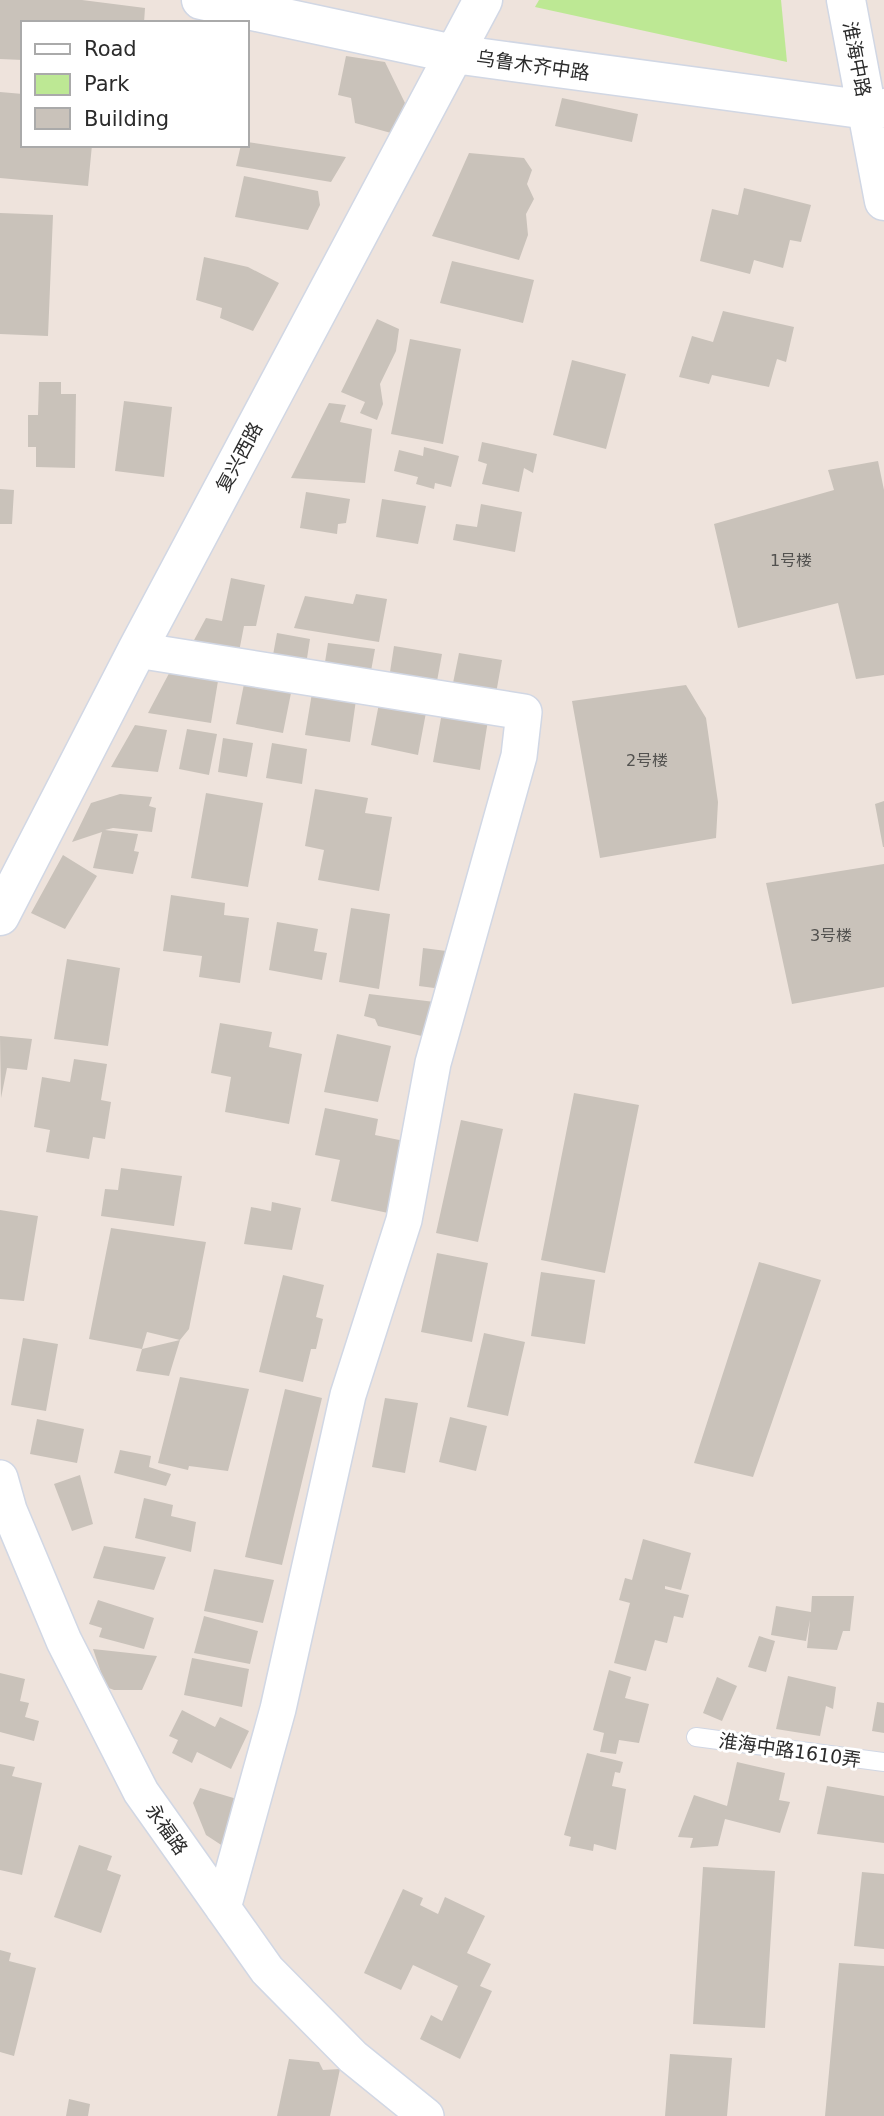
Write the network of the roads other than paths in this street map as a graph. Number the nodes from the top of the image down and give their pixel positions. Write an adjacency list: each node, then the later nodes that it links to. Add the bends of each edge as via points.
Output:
1 (201, 0): 4 (street, 乌鲁木齐中路)
2 (483, 0): 4 (street, 复兴西路)
3 (846, 0): 5 (street, 淮海中路)
4 (454, 54): 5 (street, 乌鲁木齐中路); 7 (street, 复兴西路)
5 (876, 109): 6 (street, 淮海中路)
6 (884, 201)
7 (137, 650): 8 (street, 复兴西路); 12 (street, via 524,712 519,756 433,1063 404,1220 348,1395 278,1709)
8 (0, 916)
9 (0, 1478): 12 (street, 永福路, via 64,1641 123,1757 141,1791)
10 (696, 1737): 11 (lane, 淮海中路1610弄)
11 (884, 1762)
12 (223, 1908): 13 (street, 永福路, via 267,1970 353,2057)
13 (426, 2116)

